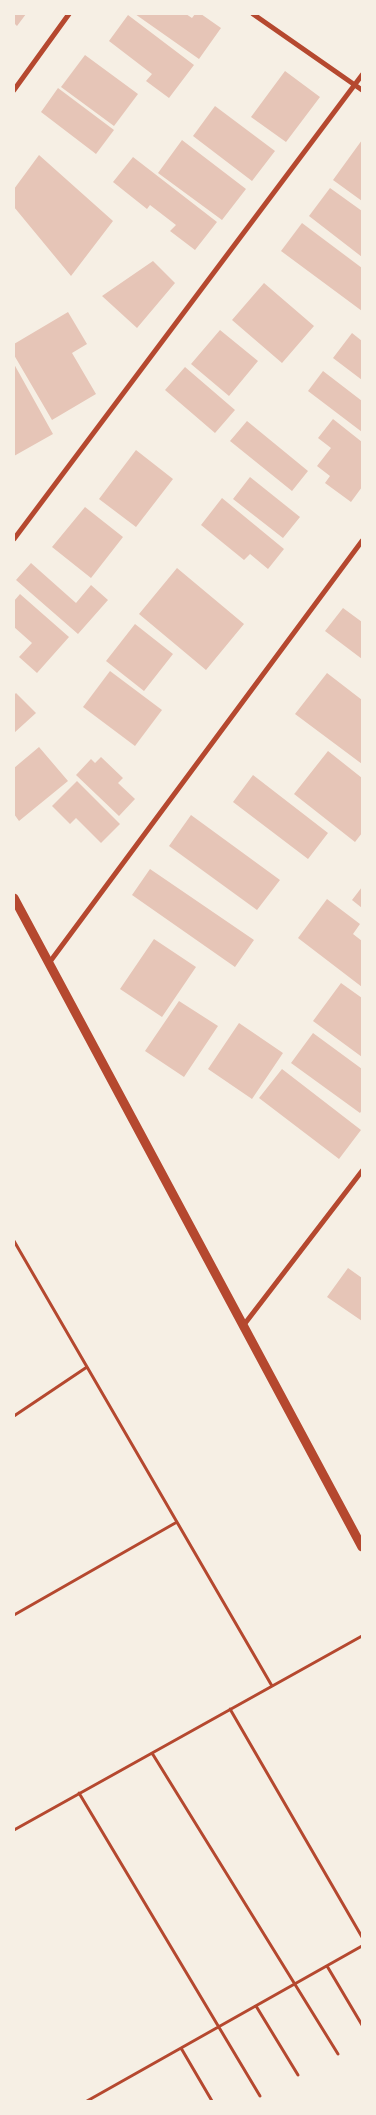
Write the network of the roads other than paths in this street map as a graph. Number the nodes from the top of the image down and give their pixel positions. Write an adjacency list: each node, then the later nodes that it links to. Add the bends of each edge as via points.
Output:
1 (68, 14): 5 (street)
2 (253, 14): 4 (street)
3 (362, 75): 4 (street)
4 (355, 85): 6 (street); 7 (street)
5 (14, 90)
6 (362, 90)
7 (14, 539)
8 (362, 541): 10 (street)
9 (14, 898): 10 (street)
10 (48, 963): 12 (street)
11 (362, 1171): 12 (street)
12 (243, 1327): 13 (street)
13 (362, 1548)

